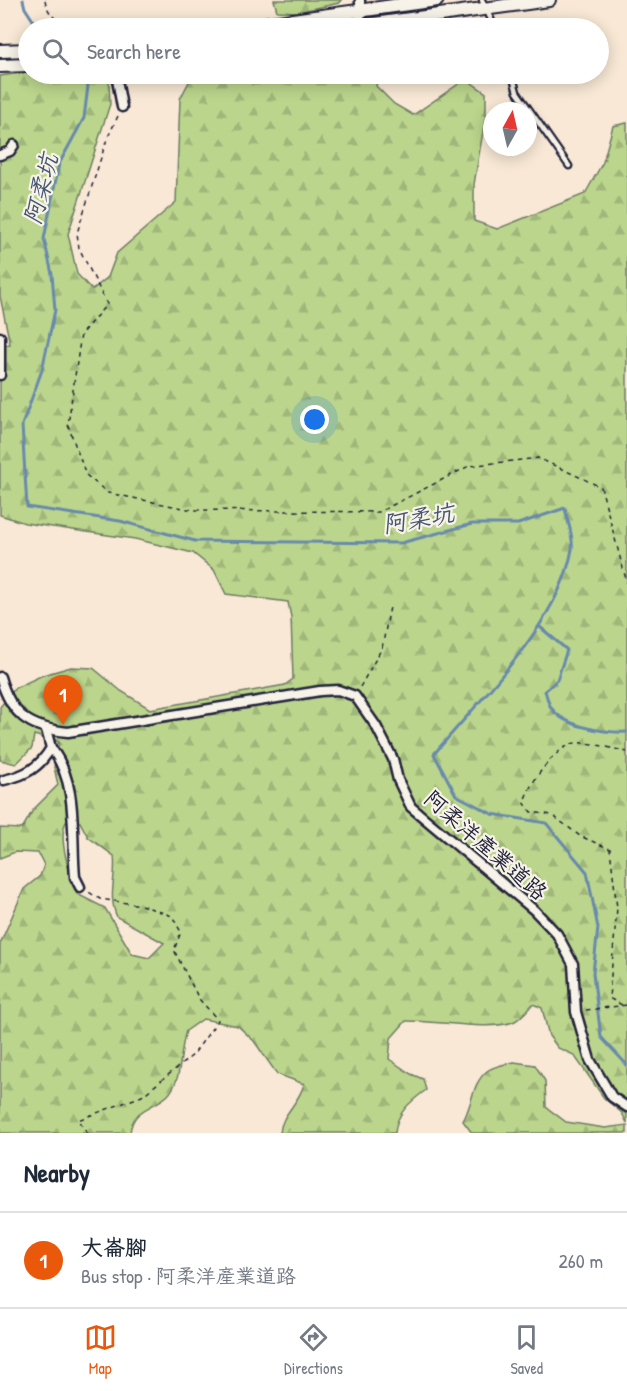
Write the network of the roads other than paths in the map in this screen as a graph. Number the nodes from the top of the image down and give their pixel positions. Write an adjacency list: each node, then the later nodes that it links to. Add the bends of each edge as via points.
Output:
1 (437, 0): 3 (main road)
2 (549, 0): 4 (main road)
3 (359, 5): 5 (main road)
4 (483, 5): 6 (main road)
5 (289, 18)
6 (407, 18)
7 (18, 50): 8 (main road)
8 (0, 51)
9 (18, 65): 10 (main road)
10 (3, 66)
11 (118, 84): 13 (street)
12 (515, 84): 16 (lane)
13 (122, 107)
14 (14, 145): 15 (street)
15 (0, 154)
16 (569, 166)
17 (0, 337): 18 (street)
18 (0, 375)
19 (0, 677): 20 (street, via 17,714)
20 (46, 729): 21 (street); 24 (street, 阿柔洋產業道路, via 68,732 320,690 338,690 355,696 393,759 411,807 534,910 565,947 573,964 580,1032 590,1060 612,1097)
21 (51, 748): 22 (street, via 33,770); 23 (street, via 62,761 67,778 75,877)
22 (4, 780)
23 (80, 887)
24 (627, 1107)

